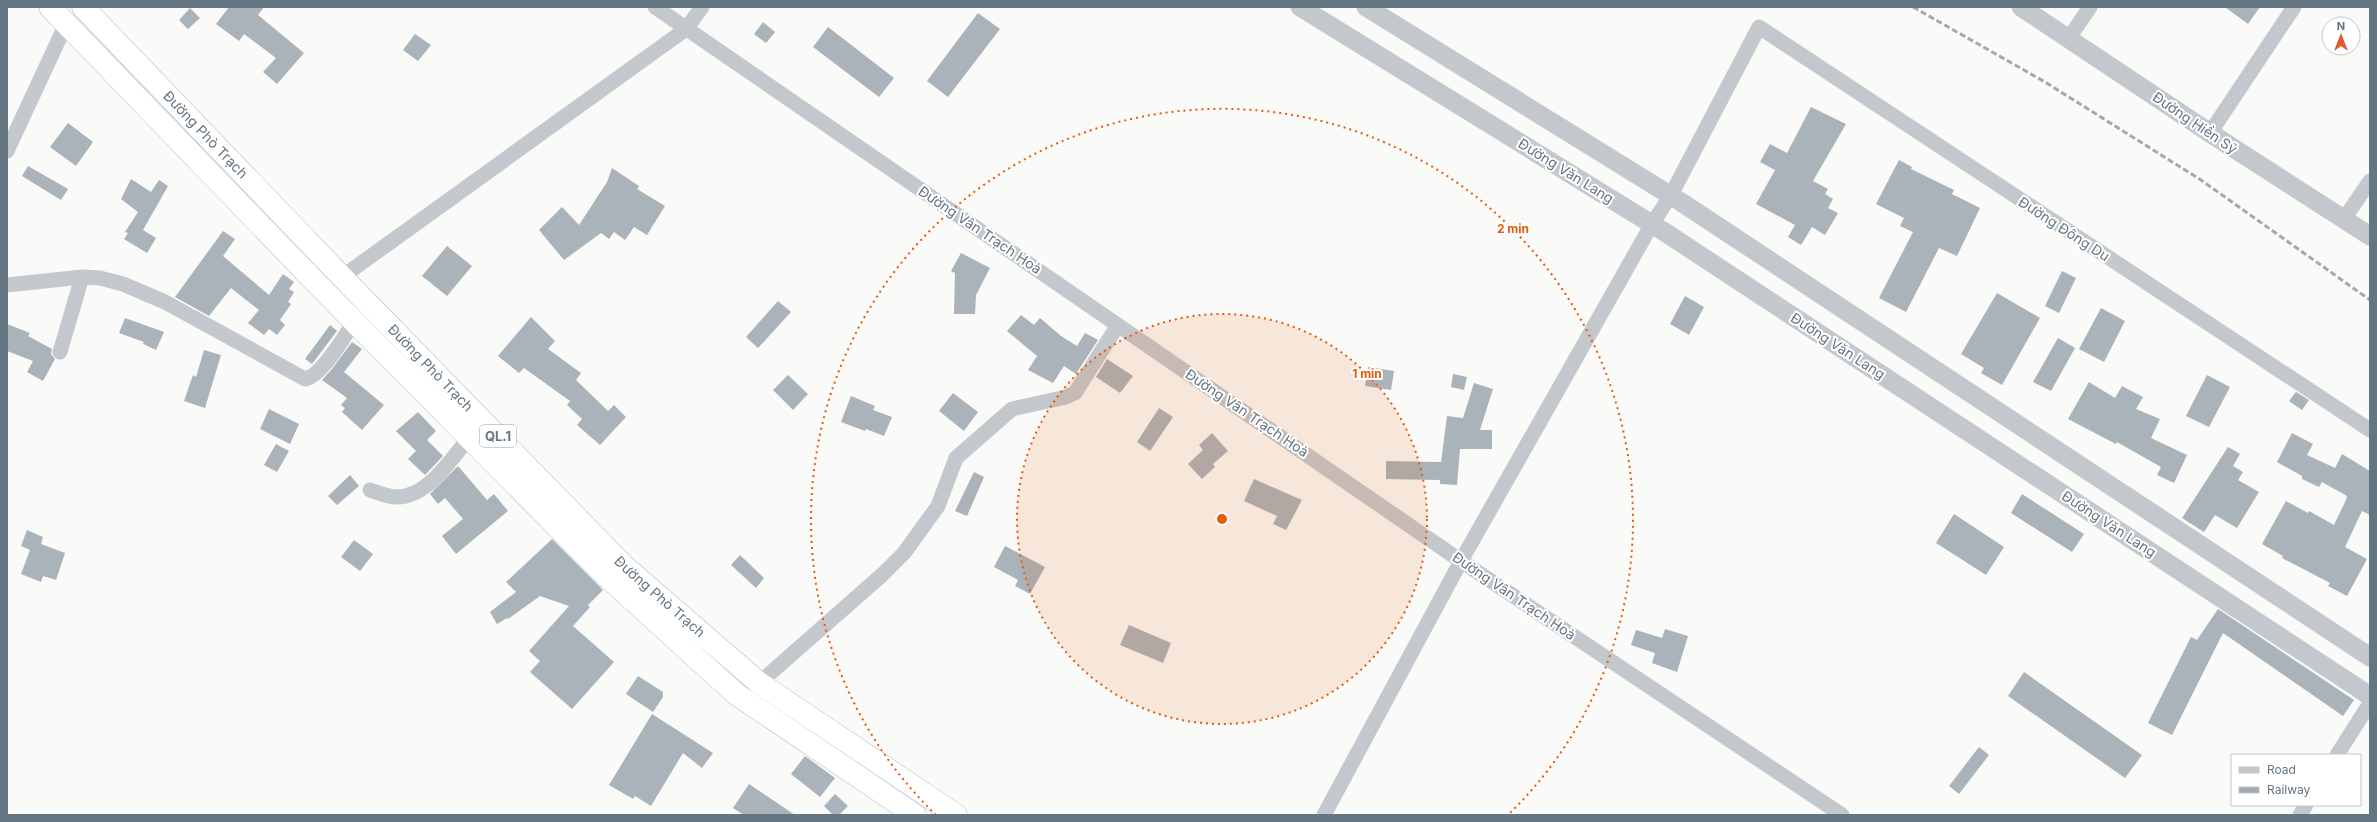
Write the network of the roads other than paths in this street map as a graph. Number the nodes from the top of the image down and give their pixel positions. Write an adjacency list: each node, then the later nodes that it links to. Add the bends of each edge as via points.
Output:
1 (50, 7): 10 (highway, Đường Phò Trạch / QL.1)
2 (83, 7): 21 (highway, Đường Phò Trạch / QL.1)
3 (655, 7): 11 (street, Đường Vân Trạch Hoà)
4 (702, 7): 11 (street)
5 (1300, 7): 18 (street, Đường Văn Lang)
6 (1366, 7): 16 (street)
7 (2021, 7): 12 (street, Đường Hiền Sỹ)
8 (2090, 7): 12 (street)
9 (2294, 7): 13 (street)
10 (66, 24): 14 (street); 23 (highway, Đường Phò Trạch / QL.1)
11 (686, 29): 21 (street); 25 (street, Đường Vân Trạch Hoà)
12 (2069, 38): 13 (street, Đường Hiền Sỹ)
13 (2210, 133): 17 (street, Đường Hiền Sỹ)
14 (7, 151)
15 (2370, 181): 17 (street)
16 (1671, 195): 18 (street); 27 (street, Đường Đông Du, via 1759,27); 31 (street)
17 (2344, 219): 19 (street, Đường Hiền Sỹ)
18 (1652, 224): 30 (street); 33 (street, Đường Văn Lang)
19 (2370, 236)
20 (82, 277): 22 (street); 24 (street, via 100,278 149,294 305,379 311,378 320,370); 26 (street)
21 (342, 277): 23 (highway); 32 (highway, Đường Phò Trạch / QL.1, via 623,565)
22 (7, 285)
23 (323, 290): 24 (highway, Đường Phò Trạch / QL.1)
24 (354, 322): 28 (highway, Đường Phò Trạch / QL.1)
25 (1118, 325): 30 (street, Đường Vân Trạch Hoà); 32 (street, via 1075,393 1012,409 956,458 938,506 904,553)
26 (60, 352)
27 (2370, 430)
28 (469, 438): 29 (street, via 437,475 413,494 397,497); 38 (highway, Đường Phò Trạch / QL.1, via 602,573 736,694)
29 (370, 490)
30 (1462, 561): 39 (street); 40 (street, Đường Vân Trạch Hoà)
31 (2370, 657)
32 (759, 683): 37 (highway, Đường Phò Trạch / QL.1)
33 (2370, 696)
34 (2370, 703): 35 (street)
35 (2338, 754)
36 (2305, 806): 41 (street)
37 (944, 812)
38 (915, 815)
39 (1324, 815)
40 (1842, 815)
41 (2300, 815)

